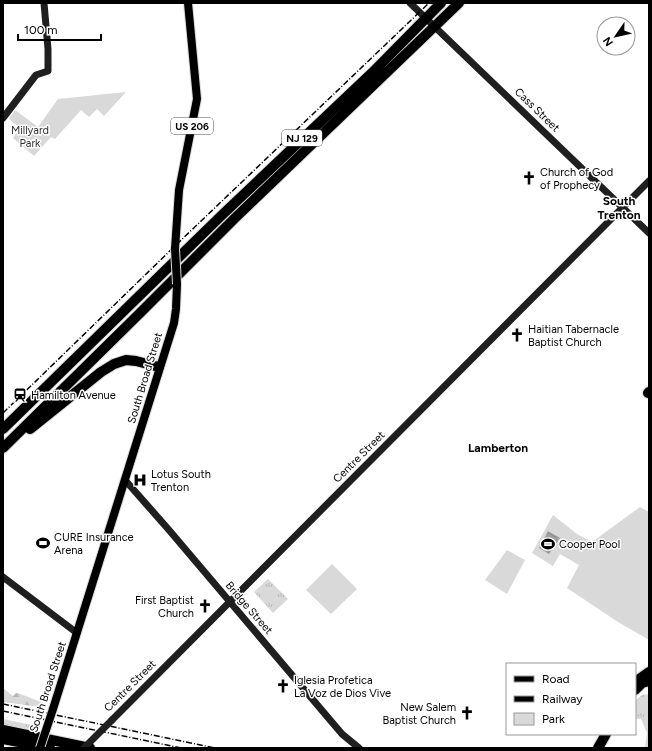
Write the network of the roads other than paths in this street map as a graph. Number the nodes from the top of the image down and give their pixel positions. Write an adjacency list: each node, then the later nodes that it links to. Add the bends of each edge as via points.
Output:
1 (44, 3): 8 (street, via 48,71 36,75)
2 (188, 3): 12 (main road, South Broad Street / US 206, bridge, via 196,99 179,190 175,249 176,309)
3 (410, 3): 6 (street, Cass Street)
4 (441, 3): 6 (highway, NJ 129)
5 (459, 3): 7 (highway, NJ 129)
6 (426, 18): 7 (street, Cass Street); 13 (highway, NJ 129)
7 (435, 26): 10 (street, Cass Street); 14 (highway, NJ 129, via 235,218)
8 (3, 118)
9 (649, 181): 10 (street, Centre Street)
10 (622, 208): 11 (street, Cass Street); 17 (street, Centre Street)
11 (649, 233)
12 (160, 368): 14 (highway, via 131,360 109,366); 15 (main road, South Broad Street / US 206)
13 (3, 429)
14 (3, 448)
15 (125, 480): 17 (street, Bridge Street); 18 (main road, South Broad Street / US 206)
16 (3, 577): 18 (street)
17 (230, 602): 30 (street, Centre Street, bridge); 32 (street, Bridge Street, via 342,734)
18 (77, 633): 28 (main road, South Broad Street / US 206, bridge)
19 (649, 672): 20 (highway)
20 (636, 681)
21 (649, 681): 23 (highway)
22 (649, 688): 24 (highway)
23 (636, 689)
24 (636, 693)
25 (3, 730): 31 (highway)
26 (605, 735): 33 (highway)
27 (3, 739): 29 (highway)
28 (40, 748)
29 (50, 748)
30 (84, 748)
31 (90, 748)
32 (359, 748)
33 (598, 748)

